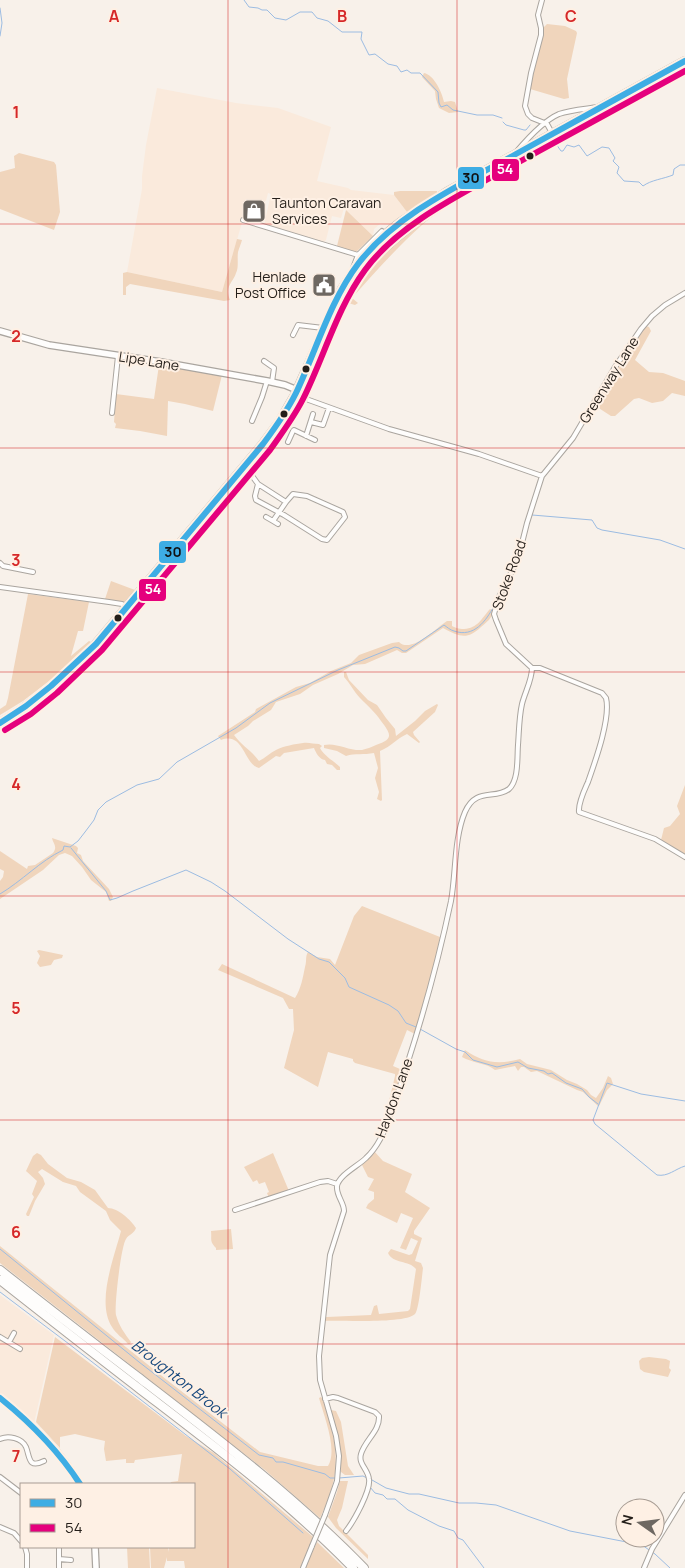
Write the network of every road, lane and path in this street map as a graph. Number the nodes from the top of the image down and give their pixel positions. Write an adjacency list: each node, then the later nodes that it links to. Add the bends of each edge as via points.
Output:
1 (542, 0): 5 (street, via 538,15 541,35 525,106 532,118)
2 (685, 61): 4 (highway)
3 (685, 68): 6 (highway)
4 (601, 107): 5 (street, via 560,114); 6 (highway)
5 (544, 123): 6 (street); 7 (street)
6 (554, 137): 7 (highway); 9 (highway, via 453,197)
7 (514, 155): 10 (highway, via 430,202)
8 (243, 220): 12 (street)
9 (402, 233): 10 (street); 11 (highway)
10 (387, 235): 11 (street); 12 (street, via 382,231); 13 (highway)
11 (387, 246): 15 (highway)
12 (358, 255): 13 (street)
13 (352, 273): 15 (highway)
14 (685, 293): 32 (street, Greenway Lane, via 665,305 641,329 573,438)
15 (339, 297): 16 (highway)
16 (323, 328): 18 (street, via 298,325); 22 (highway)
17 (0, 331): 19 (street, Lipe Lane, via 49,345)
18 (293, 334)
19 (118, 356): 21 (street, Lipe Lane); 24 (street)
20 (264, 362): 21 (street, via 277,368)
21 (270, 382): 22 (street, Lipe Lane, via 286,385); 26 (street)
22 (296, 393): 23 (street); 31 (highway, via 277,425)
23 (329, 408): 27 (street, via 323,425); 32 (street)
24 (112, 413)
25 (314, 414): 27 (street)
26 (252, 422)
27 (310, 422): 28 (street)
28 (306, 436): 29 (street); 30 (street, via 293,431)
29 (315, 440)
30 (288, 442)
31 (243, 467): 33 (street); 42 (highway)
32 (542, 476): 43 (street, Stoke Road, via 518,559 494,614 505,642)
33 (258, 484): 34 (street); 35 (street, via 256,500)
34 (286, 502): 35 (street); 35 (street, via 293,494 307,496 343,512 346,517 324,540)
35 (278, 512): 37 (street)
36 (266, 517): 37 (street)
37 (272, 520): 38 (street)
38 (278, 524)
39 (0, 563): 40 (street)
40 (33, 572)
41 (0, 587): 42 (street, via 122,604)
42 (128, 608): 44 (highway, via 72,667)
43 (532, 668): 45 (street, Stoke Road, via 540,668 602,693 606,698 603,730 579,812 654,839); 46 (street, Haydon Lane, via 522,705 513,783 506,791 475,799 463,817 437,961 386,1128 368,1156)
44 (0, 723)
45 (685, 857)
46 (338, 1184): 47 (street, via 320,1182); 55 (street, via 344,1211 331,1253 319,1356)
47 (235, 1210)
48 (0, 1270): 77 (highway, via 198,1422 310,1515)
49 (0, 1280): 76 (highway, via 254,1478)
50 (14, 1333): 52 (street)
51 (0, 1337): 52 (street)
52 (10, 1342): 53 (street)
53 (20, 1349)
54 (0, 1398): 59 (street, via 52,1446)
55 (325, 1399): 63 (street, via 338,1398 379,1416 379,1422 360,1456 369,1478 368,1488); 75 (street, bridge, via 338,1445 339,1467 325,1515)
56 (0, 1439): 57 (street, via 10,1437 22,1442 29,1460 39,1466)
57 (44, 1461)
58 (0, 1478): 60 (street)
59 (77, 1483)
60 (20, 1492)
61 (685, 1496): 78 (street, via 649,1554)
62 (0, 1528): 64 (street, via 14,1533)
63 (346, 1531)
64 (20, 1540)
65 (25, 1548): 71 (street)
66 (59, 1548): 68 (street)
67 (95, 1548): 69 (street)
68 (59, 1559): 70 (street); 72 (street)
69 (95, 1559): 73 (street); 74 (street)
70 (71, 1560)
71 (27, 1568)
72 (59, 1568)
73 (91, 1568)
74 (96, 1568)
75 (302, 1568)
76 (353, 1568)
77 (364, 1568)
78 (644, 1568)

